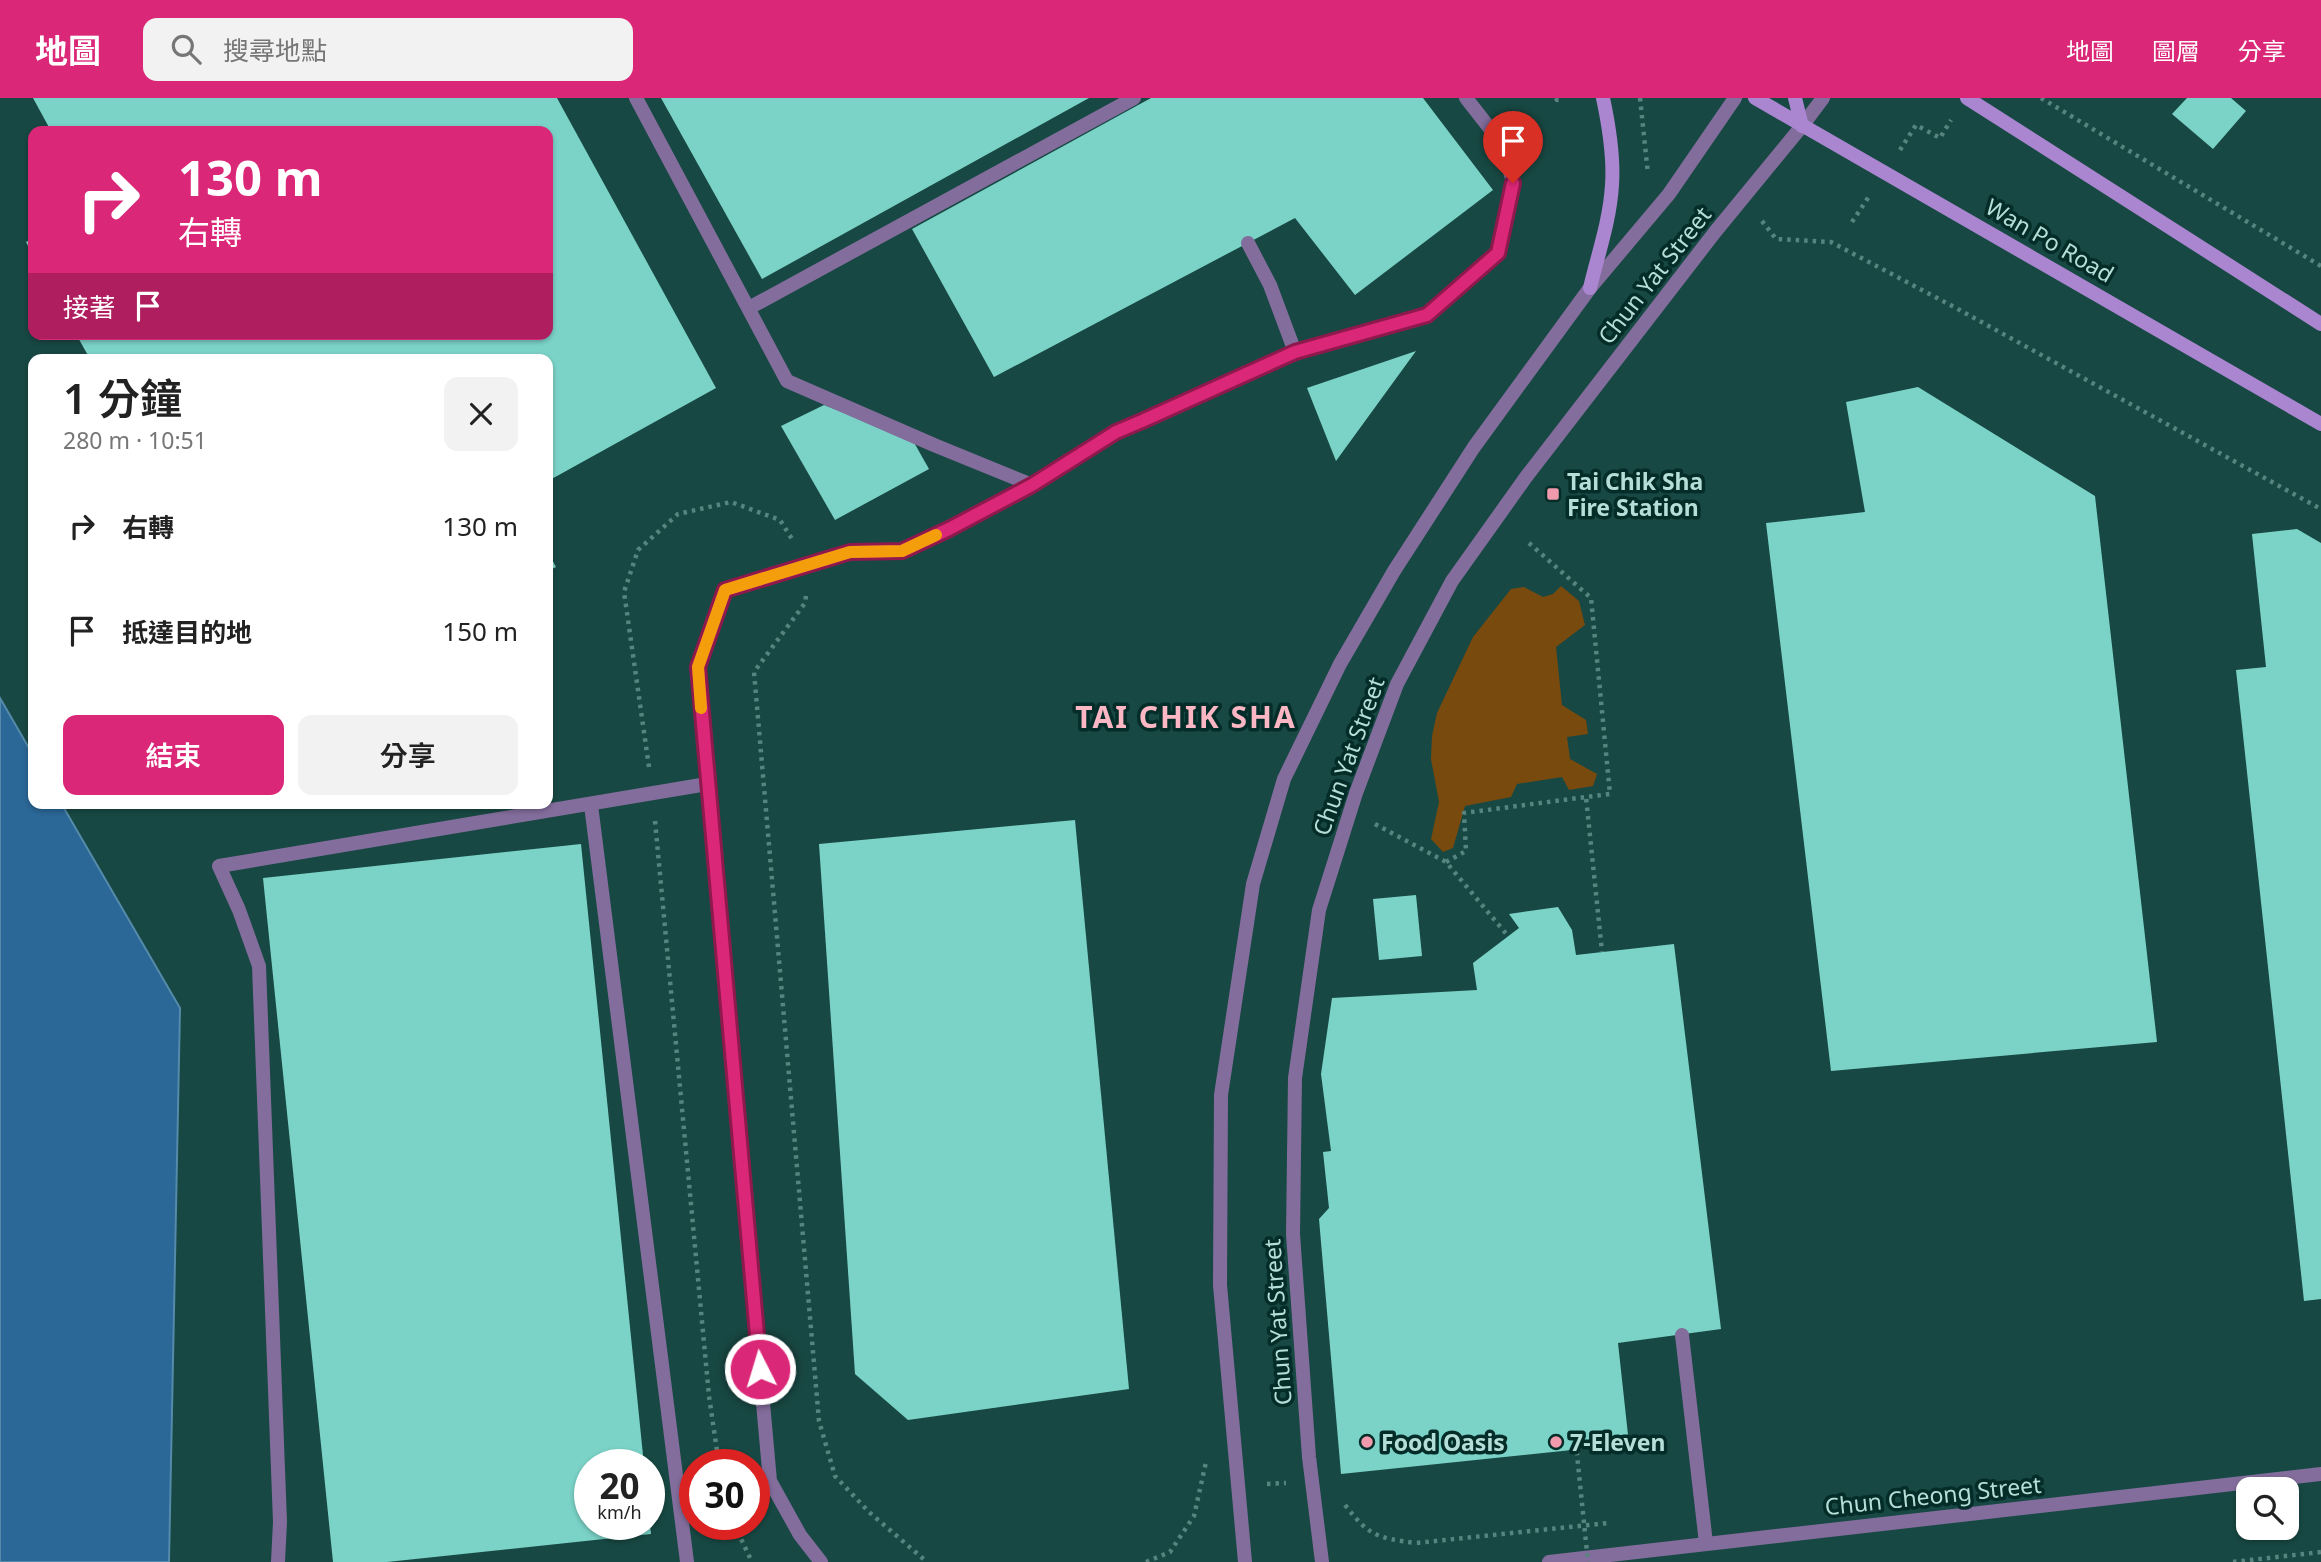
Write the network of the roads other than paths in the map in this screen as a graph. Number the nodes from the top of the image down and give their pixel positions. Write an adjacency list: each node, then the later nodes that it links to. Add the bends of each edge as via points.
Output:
1 (636, 98): 13 (street)
2 (1134, 98): 13 (street)
3 (1466, 98): 15 (street, via 1502,145 1513,183 1498,253 1427,315)
4 (1603, 98): 12 (main road, via 1612,183)
5 (1735, 98): 12 (street, Chun Yat Street, via 1668,194)
6 (1755, 98): 10 (main road, Wan Po Road)
7 (1795, 98): 10 (main road)
8 (1823, 98): 10 (street, Chun Yat Street)
9 (1967, 98): 14 (main road)
10 (1802, 126): 16 (main road, Wan Po Road); 27 (street, Chun Yat Street, via 1526,477 1452,581 1397,684 1356,793 1319,910 1295,1078 1293,1234 1309,1457)
11 (1248, 243): 15 (street, via 1270,285)
12 (1590, 288): 26 (street, Chun Yat Street, via 1474,447 1340,664 1284,779 1253,884 1221,1109 1220,1285)
13 (749, 308): 17 (street, via 787,380)
14 (2321, 324)
15 (1295, 352): 17 (street, via 1116,432)
16 (2321, 424)
17 (1032, 485): 18 (street, via 902,551 850,552 725,590 698,667)
18 (708, 784): 19 (street); 25 (street, via 770,1480 800,1535)
19 (591, 805): 23 (street, via 219,866 259,965 280,1508); 24 (street)
20 (1682, 1335): 22 (street)
21 (2321, 1474): 22 (street, Chun Cheong Street)
22 (1706, 1543): 28 (street, Chun Cheong Street)
23 (278, 1562)
24 (687, 1562)
25 (821, 1562)
26 (1245, 1562)
27 (1322, 1562)
28 (1549, 1562)

